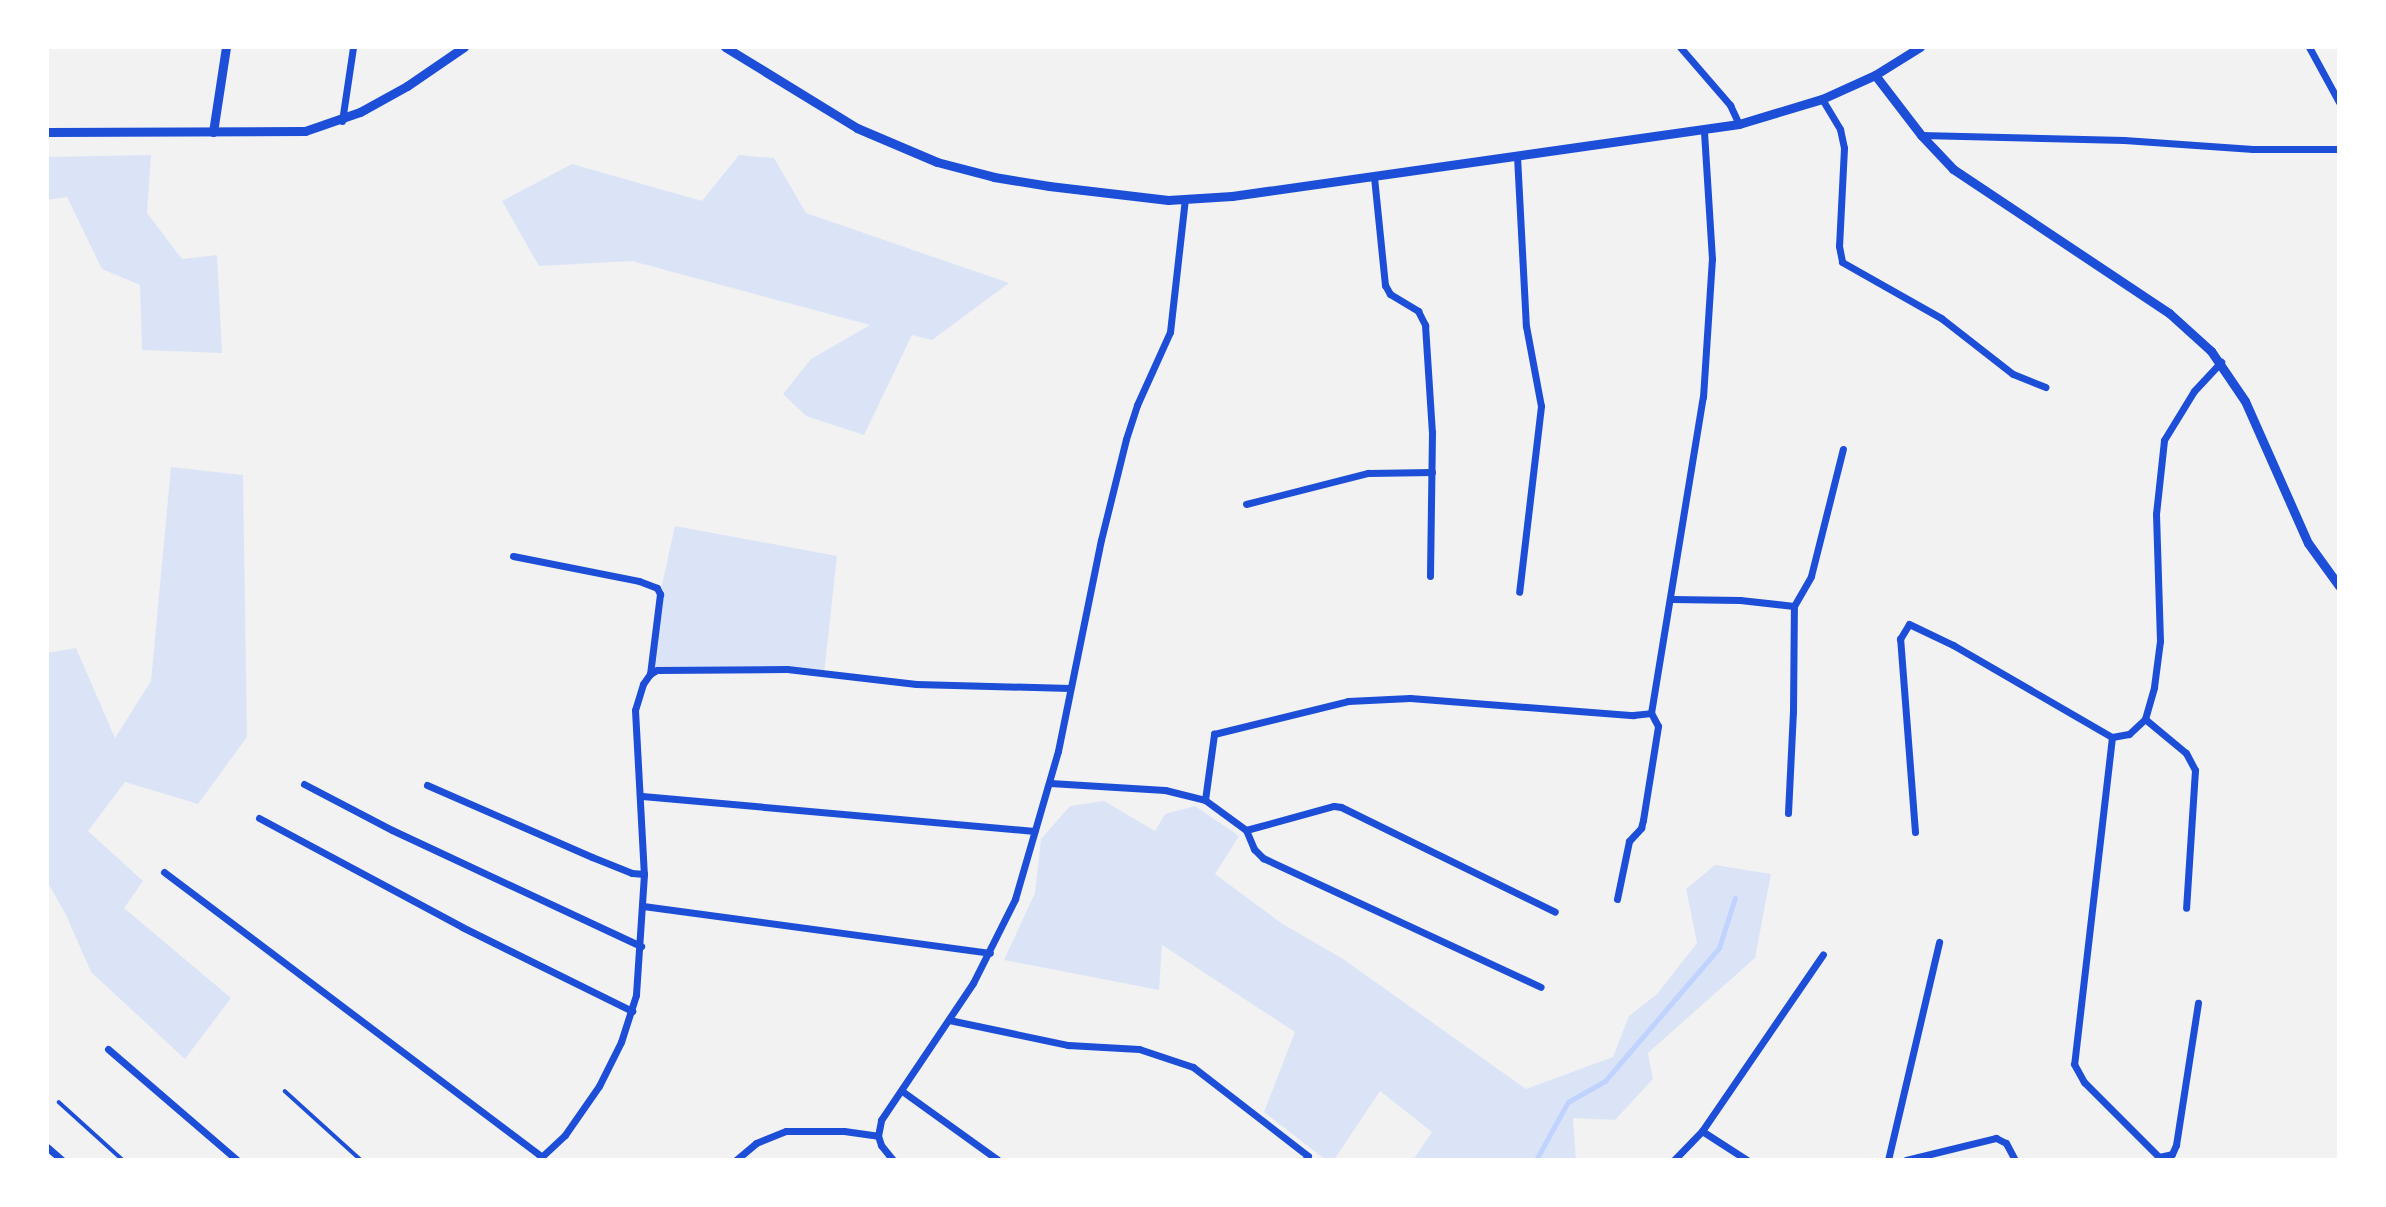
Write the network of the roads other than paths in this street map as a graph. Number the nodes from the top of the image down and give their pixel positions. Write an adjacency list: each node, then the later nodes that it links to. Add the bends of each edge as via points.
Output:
1 (226, 47): 15 (street)
2 (353, 47): 11 (street)
3 (464, 47): 11 (street, via 397,92)
4 (725, 47): 20 (street, via 857,128 937,162 1049,186)
5 (1680, 47): 12 (street, via 1730,105)
6 (1920, 47): 8 (street)
7 (2309, 47): 10 (street)
8 (1875, 75): 9 (street); 16 (street)
9 (1822, 99): 12 (street); 22 (street, via 1840,129 1844,148 1842,262 1941,318 2009,372)
10 (2339, 102)
11 (342, 121): 15 (street, via 305,131)
12 (1739, 124): 13 (street)
13 (1704, 131): 18 (street); 30 (street, via 1712,224 1711,295 1697,446)
14 (47, 132): 15 (street)
15 (213, 132)
16 (1921, 135): 17 (street); 21 (street, via 1966,179 2177,318)
17 (2339, 149)
18 (1517, 156): 19 (street); 29 (street, via 1526,326 1541,406)
19 (1374, 177): 20 (street); 24 (street, via 1385,285 1393,297 1418,312 1425,325)
20 (1185, 199): 33 (street, via 1170,332 1126,439)
21 (2221, 362): 28 (street, via 2248,407 2308,544); 35 (street, via 2183,405 2164,440 2156,514 2159,653)
22 (2045, 387)
23 (1843, 449): 31 (street, via 1811,576)
24 (1432, 472): 25 (street, via 1368,473); 27 (street)
25 (1246, 504)
26 (513, 556): 32 (street, via 657,588)
27 (1430, 576)
28 (2339, 586)
29 (1519, 592)
30 (1672, 599): 31 (street); 34 (street)
31 (1794, 606): 42 (street)
32 (650, 674): 33 (street, via 657,670 787,669 916,684); 40 (street, via 635,710)
33 (1070, 688): 37 (street)
34 (1651, 713): 41 (street, via 1633,716 1377,698 1348,701 1219,730 1210,744); 49 (street, via 1658,726 1643,820 1628,843)
35 (2145, 719): 36 (street, via 2129,734); 51 (street, via 2186,753 2195,770)
36 (2112, 737): 46 (street, via 1909,624 1900,639); 58 (street, via 2074,1064 2084,1082 2159,1157 2172,1154 2176,1145)
37 (1050, 783): 41 (street, via 1165,790); 45 (street)
38 (303, 784): 54 (street)
39 (426, 785): 48 (street, via 601,861)
40 (642, 796): 45 (street); 48 (street)
41 (1205, 800): 44 (street)
42 (1788, 813)
43 (259, 818): 59 (street)
44 (1246, 830): 52 (street, via 1341,807); 57 (street, via 1263,858)
45 (1034, 831): 55 (street, via 1015,899)
46 (1915, 832)
47 (163, 872): 68 (street)
48 (644, 874): 50 (street)
49 (1617, 899)
50 (643, 906): 54 (street); 55 (street)
51 (2186, 908)
52 (1555, 912)
53 (1939, 942): 79 (street)
54 (640, 946): 59 (street)
55 (990, 953): 60 (street)
56 (1823, 954): 65 (street)
57 (1541, 987)
58 (2198, 1003)
59 (632, 1011): 68 (street, via 599,1086 565,1135)
60 (949, 1020): 63 (street); 69 (street, via 1068,1045 1139,1049 1192,1067)
61 (108, 1049): 72 (street)
62 (285, 1091): 73 (lane)
63 (902, 1091): 66 (street, via 881,1120); 76 (street)
64 (59, 1102): 71 (lane)
65 (1702, 1130): 77 (street); 78 (street)
66 (878, 1136): 74 (street, via 786,1131 756,1143); 75 (street)
67 (47, 1147): 70 (street)
68 (540, 1158)
69 (1306, 1158)
70 (62, 1160)
71 (123, 1160)
72 (237, 1160)
73 (361, 1160)
74 (736, 1160)
75 (893, 1160)
76 (999, 1160)
77 (1674, 1160)
78 (1747, 1160)
79 (1888, 1160)
80 (1906, 1160): 81 (street, via 1996,1138 2006,1143)
81 (2015, 1160)

